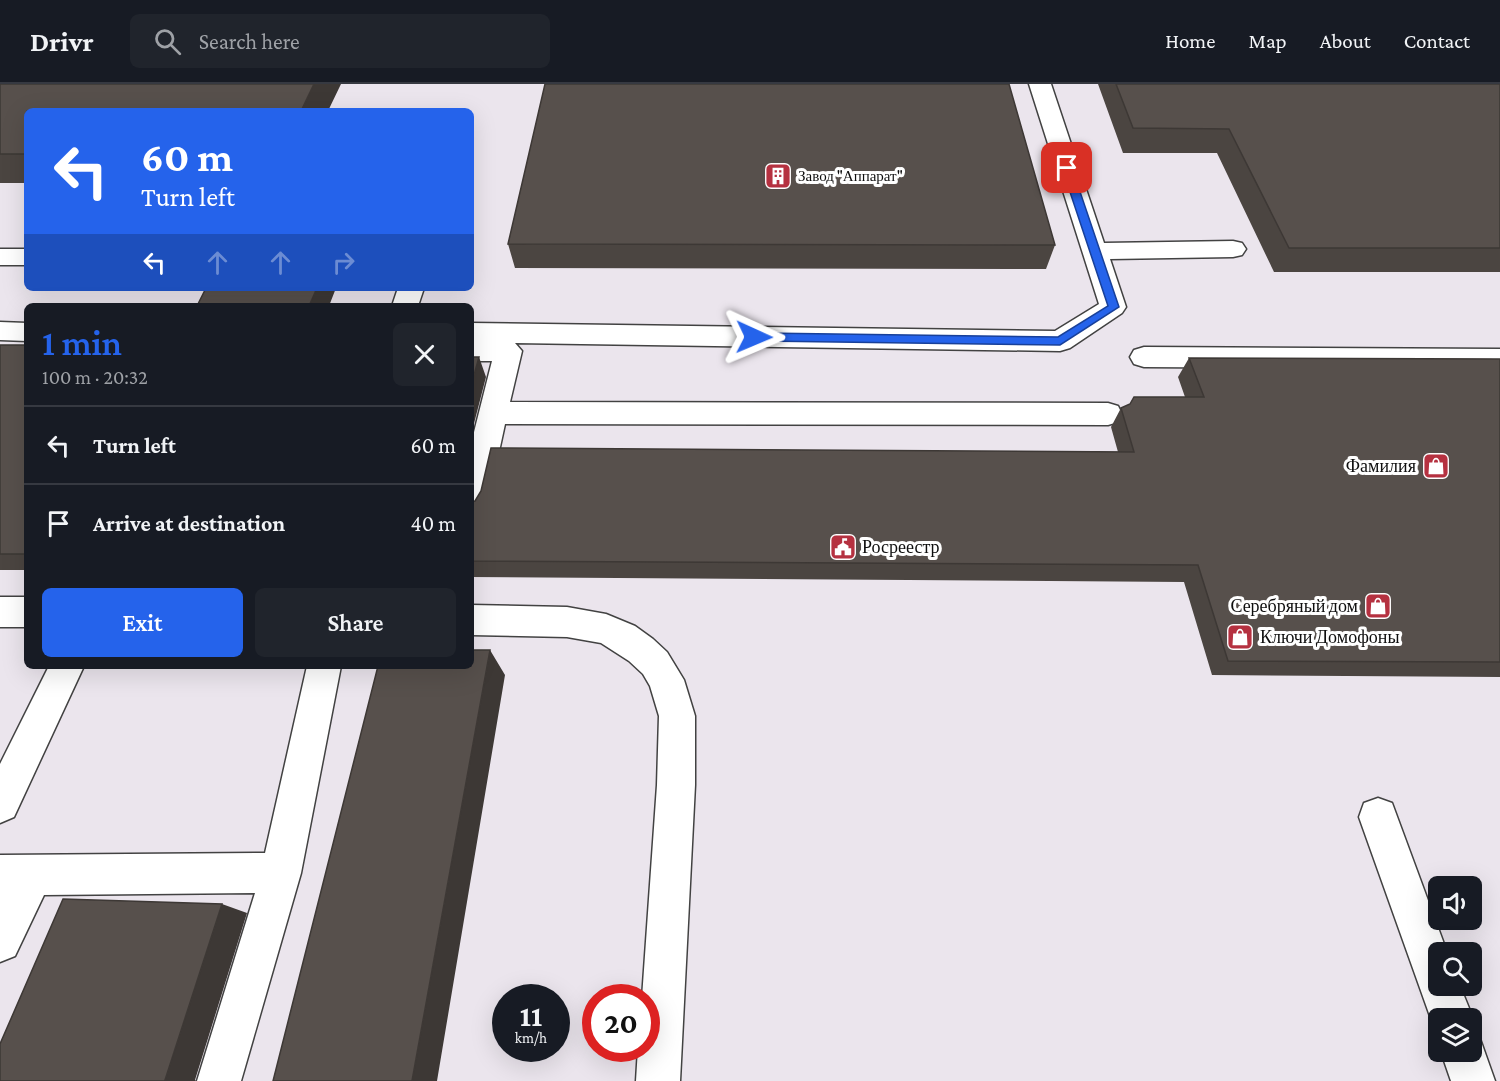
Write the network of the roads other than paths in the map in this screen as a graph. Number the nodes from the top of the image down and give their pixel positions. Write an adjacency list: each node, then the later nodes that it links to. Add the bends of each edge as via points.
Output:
1 (1040, 84): 3 (lane)
2 (1233, 249): 3 (lane)
3 (1095, 251): 8 (lane, via 1113,307 1060,341)
4 (0, 257): 5 (lane)
5 (24, 257)
6 (0, 331): 7 (lane)
7 (24, 332)
8 (474, 333)
9 (474, 351): 12 (lane, via 508,351)
10 (1144, 357): 11 (lane)
11 (1500, 359)
12 (494, 413): 13 (lane); 14 (lane)
13 (1108, 414)
14 (474, 495)
15 (0, 612): 16 (lane)
16 (24, 612)
17 (474, 620): 28 (lane, via 567,622 606,629 641,650 666,680 677,716 676,785)
18 (66, 669): 20 (lane)
19 (323, 669): 22 (lane)
20 (0, 804)
21 (1378, 817): 25 (lane)
22 (281, 873): 23 (lane); 27 (lane)
23 (16, 875): 24 (lane)
24 (0, 941)
25 (1428, 955)
26 (1466, 1062): 29 (lane)
27 (219, 1081)
28 (657, 1081)
29 (1473, 1081)

